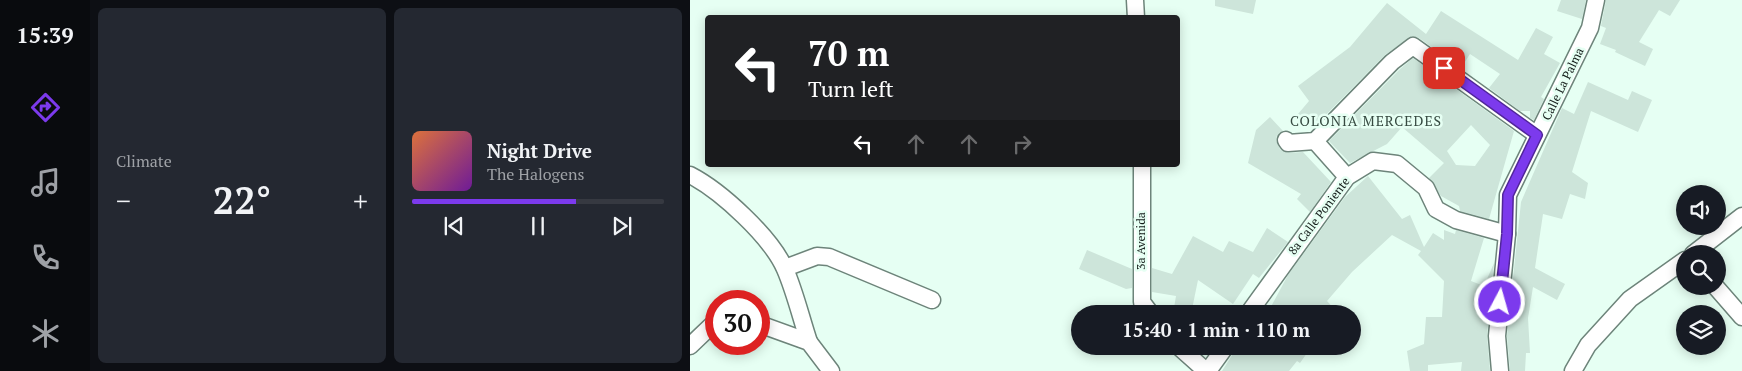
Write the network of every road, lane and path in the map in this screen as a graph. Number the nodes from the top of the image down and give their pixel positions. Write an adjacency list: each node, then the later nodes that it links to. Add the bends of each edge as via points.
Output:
1 (1134, 0): 3 (street)
2 (1596, 0): 4 (street, Calle La Palma, via 1590,28)
3 (1136, 15)
4 (1537, 135): 6 (street, via 1413,46 1392,62); 11 (street, Calle La Palma, via 1508,195)
5 (1286, 140): 6 (street, via 1288,143)
6 (1315, 141): 9 (street)
7 (1142, 167): 17 (street, 3a Avenida)
8 (690, 175): 14 (street, via 709,184 766,239)
9 (1347, 177): 11 (street, 8a Calle Poniente, via 1373,161 1398,164 1426,188 1436,209 1456,220); 18 (street, 8a Calle Poniente)
10 (1742, 216): 12 (street)
11 (1507, 234): 28 (street, Calle La Palma, via 1497,336)
12 (1705, 245)
13 (1676, 266): 29 (street, via 1630,299 1588,345)
14 (785, 268): 16 (street, via 817,256 829,257); 22 (street)
15 (1723, 295): 19 (street)
16 (932, 300)
17 (1144, 305)
18 (1255, 305)
19 (1742, 317)
20 (770, 328): 22 (street)
21 (705, 332): 23 (street)
22 (809, 342): 26 (street)
23 (690, 346)
24 (1188, 355): 27 (street)
25 (1219, 355): 27 (street)
26 (831, 371)
27 (1207, 371)
28 (1500, 371)
29 (1573, 371)

